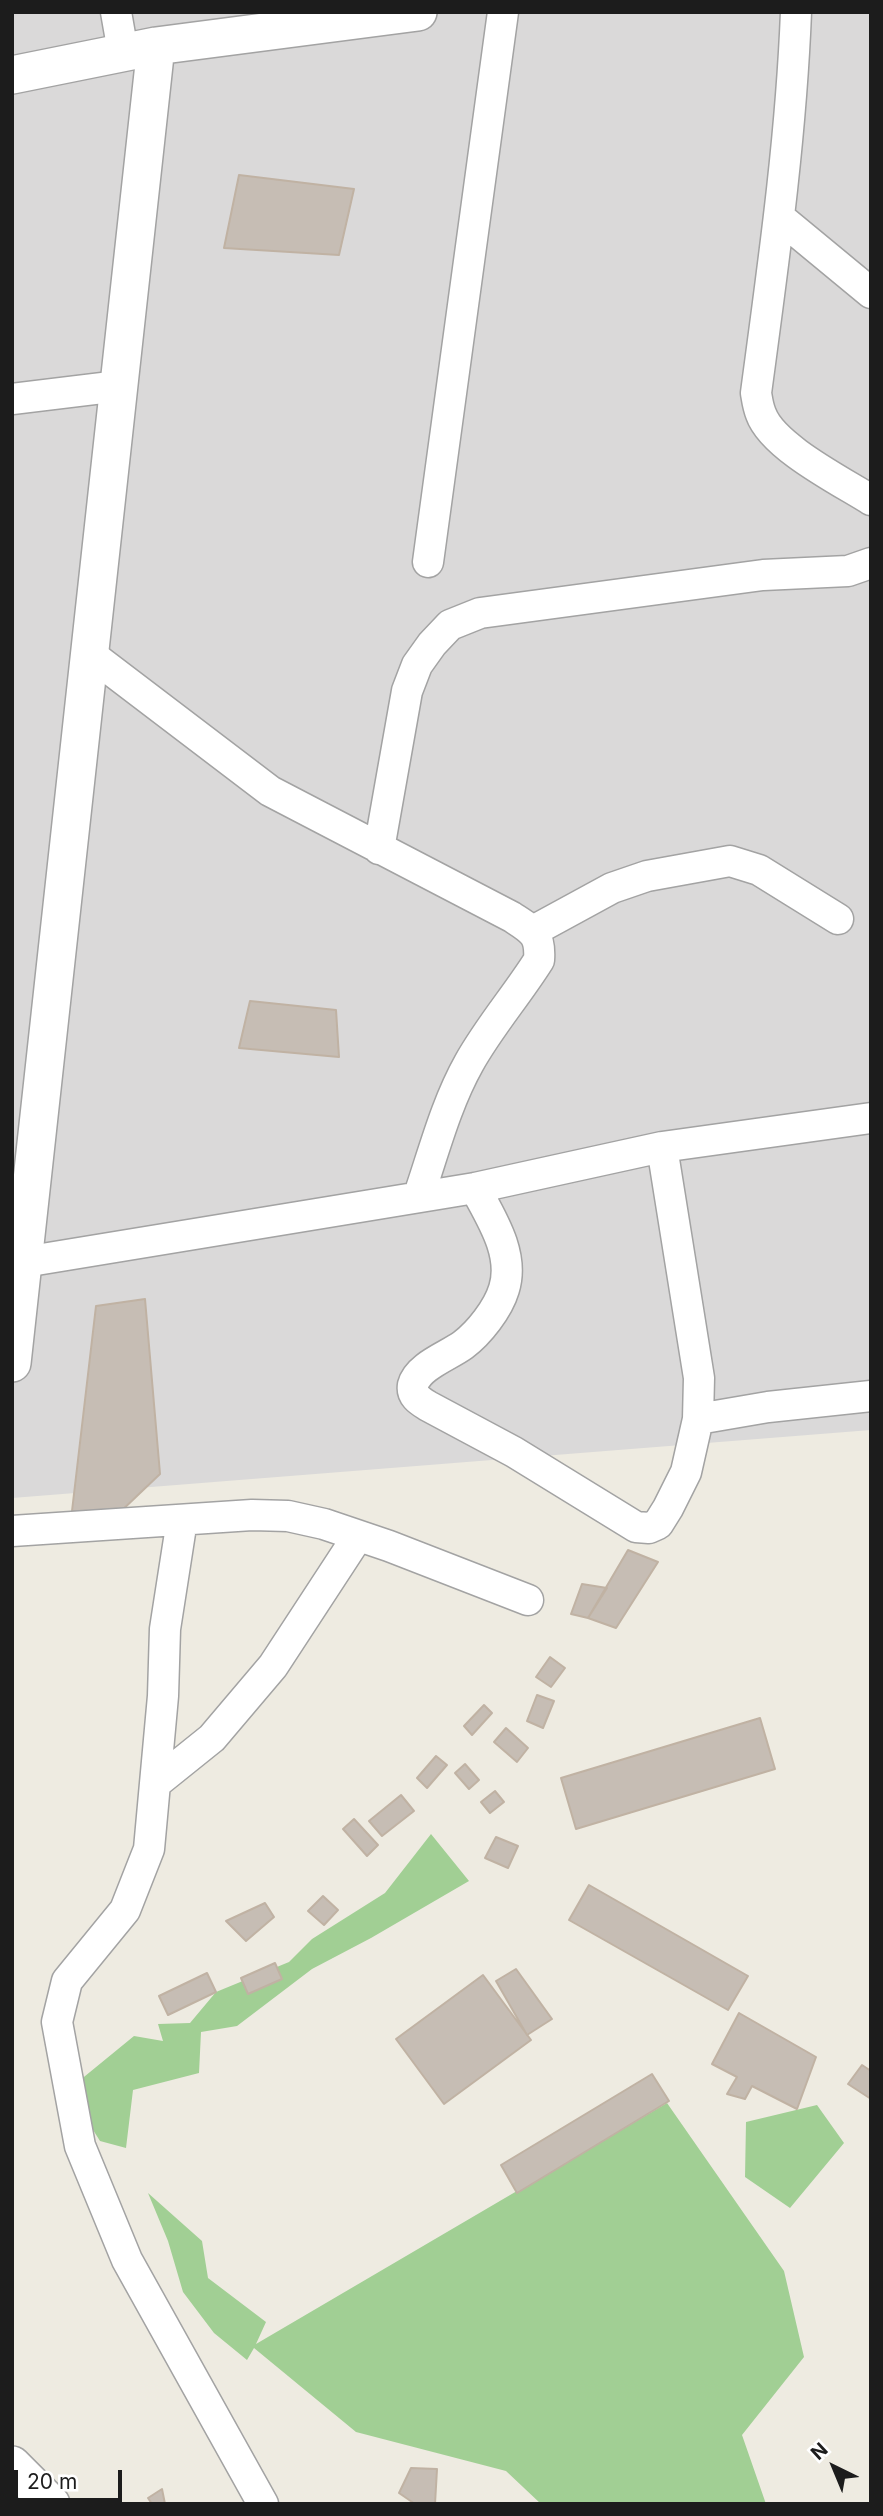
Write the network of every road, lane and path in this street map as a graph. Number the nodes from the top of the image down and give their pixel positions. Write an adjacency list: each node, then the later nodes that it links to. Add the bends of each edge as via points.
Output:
1 (116, 12): 5 (street)
2 (418, 12): 5 (street)
3 (503, 12): 12 (street)
4 (796, 12): 7 (street, via 793,91)
5 (139, 49): 6 (street); 9 (street)
6 (12, 75)
7 (779, 217): 8 (street); 11 (street, via 756,393 761,415 774,434 800,455)
8 (871, 293)
9 (118, 386): 10 (street); 14 (street)
10 (12, 399)
11 (871, 500)
12 (428, 562)
13 (871, 563): 15 (street, via 848,571 763,575 480,613 450,625 417,665 407,691)
14 (90, 654): 15 (street, via 270,790); 22 (street)
15 (379, 849): 17 (street)
16 (838, 919): 17 (street, via 759,870 730,861 647,876 612,888)
17 (533, 931): 21 (street, via 540,945 539,960 458,1083)
18 (871, 1118): 19 (street)
19 (662, 1147): 20 (street); 26 (street, via 699,1378)
20 (475, 1188): 21 (street); 26 (street, via 505,1250 505,1289 491,1314 464,1344 421,1373 414,1384 417,1398 636,1527 649,1528 659,1524 686,1472)
21 (419, 1195): 22 (street)
22 (24, 1262): 23 (street)
23 (14, 1320): 24 (street)
24 (12, 1363)
25 (871, 1396): 26 (street, via 768,1406)
26 (698, 1419)
27 (182, 1520): 28 (street); 29 (street, via 288,1516); 31 (street, via 165,1629)
28 (12, 1531)
29 (358, 1536): 30 (street); 31 (street, via 273,1666 212,1738)
30 (528, 1600)
31 (156, 1783): 34 (street, via 149,1849 125,1910 67,1981 57,2022 80,2146 127,2260)
32 (12, 2465): 33 (street)
33 (51, 2504)
34 (263, 2504)

